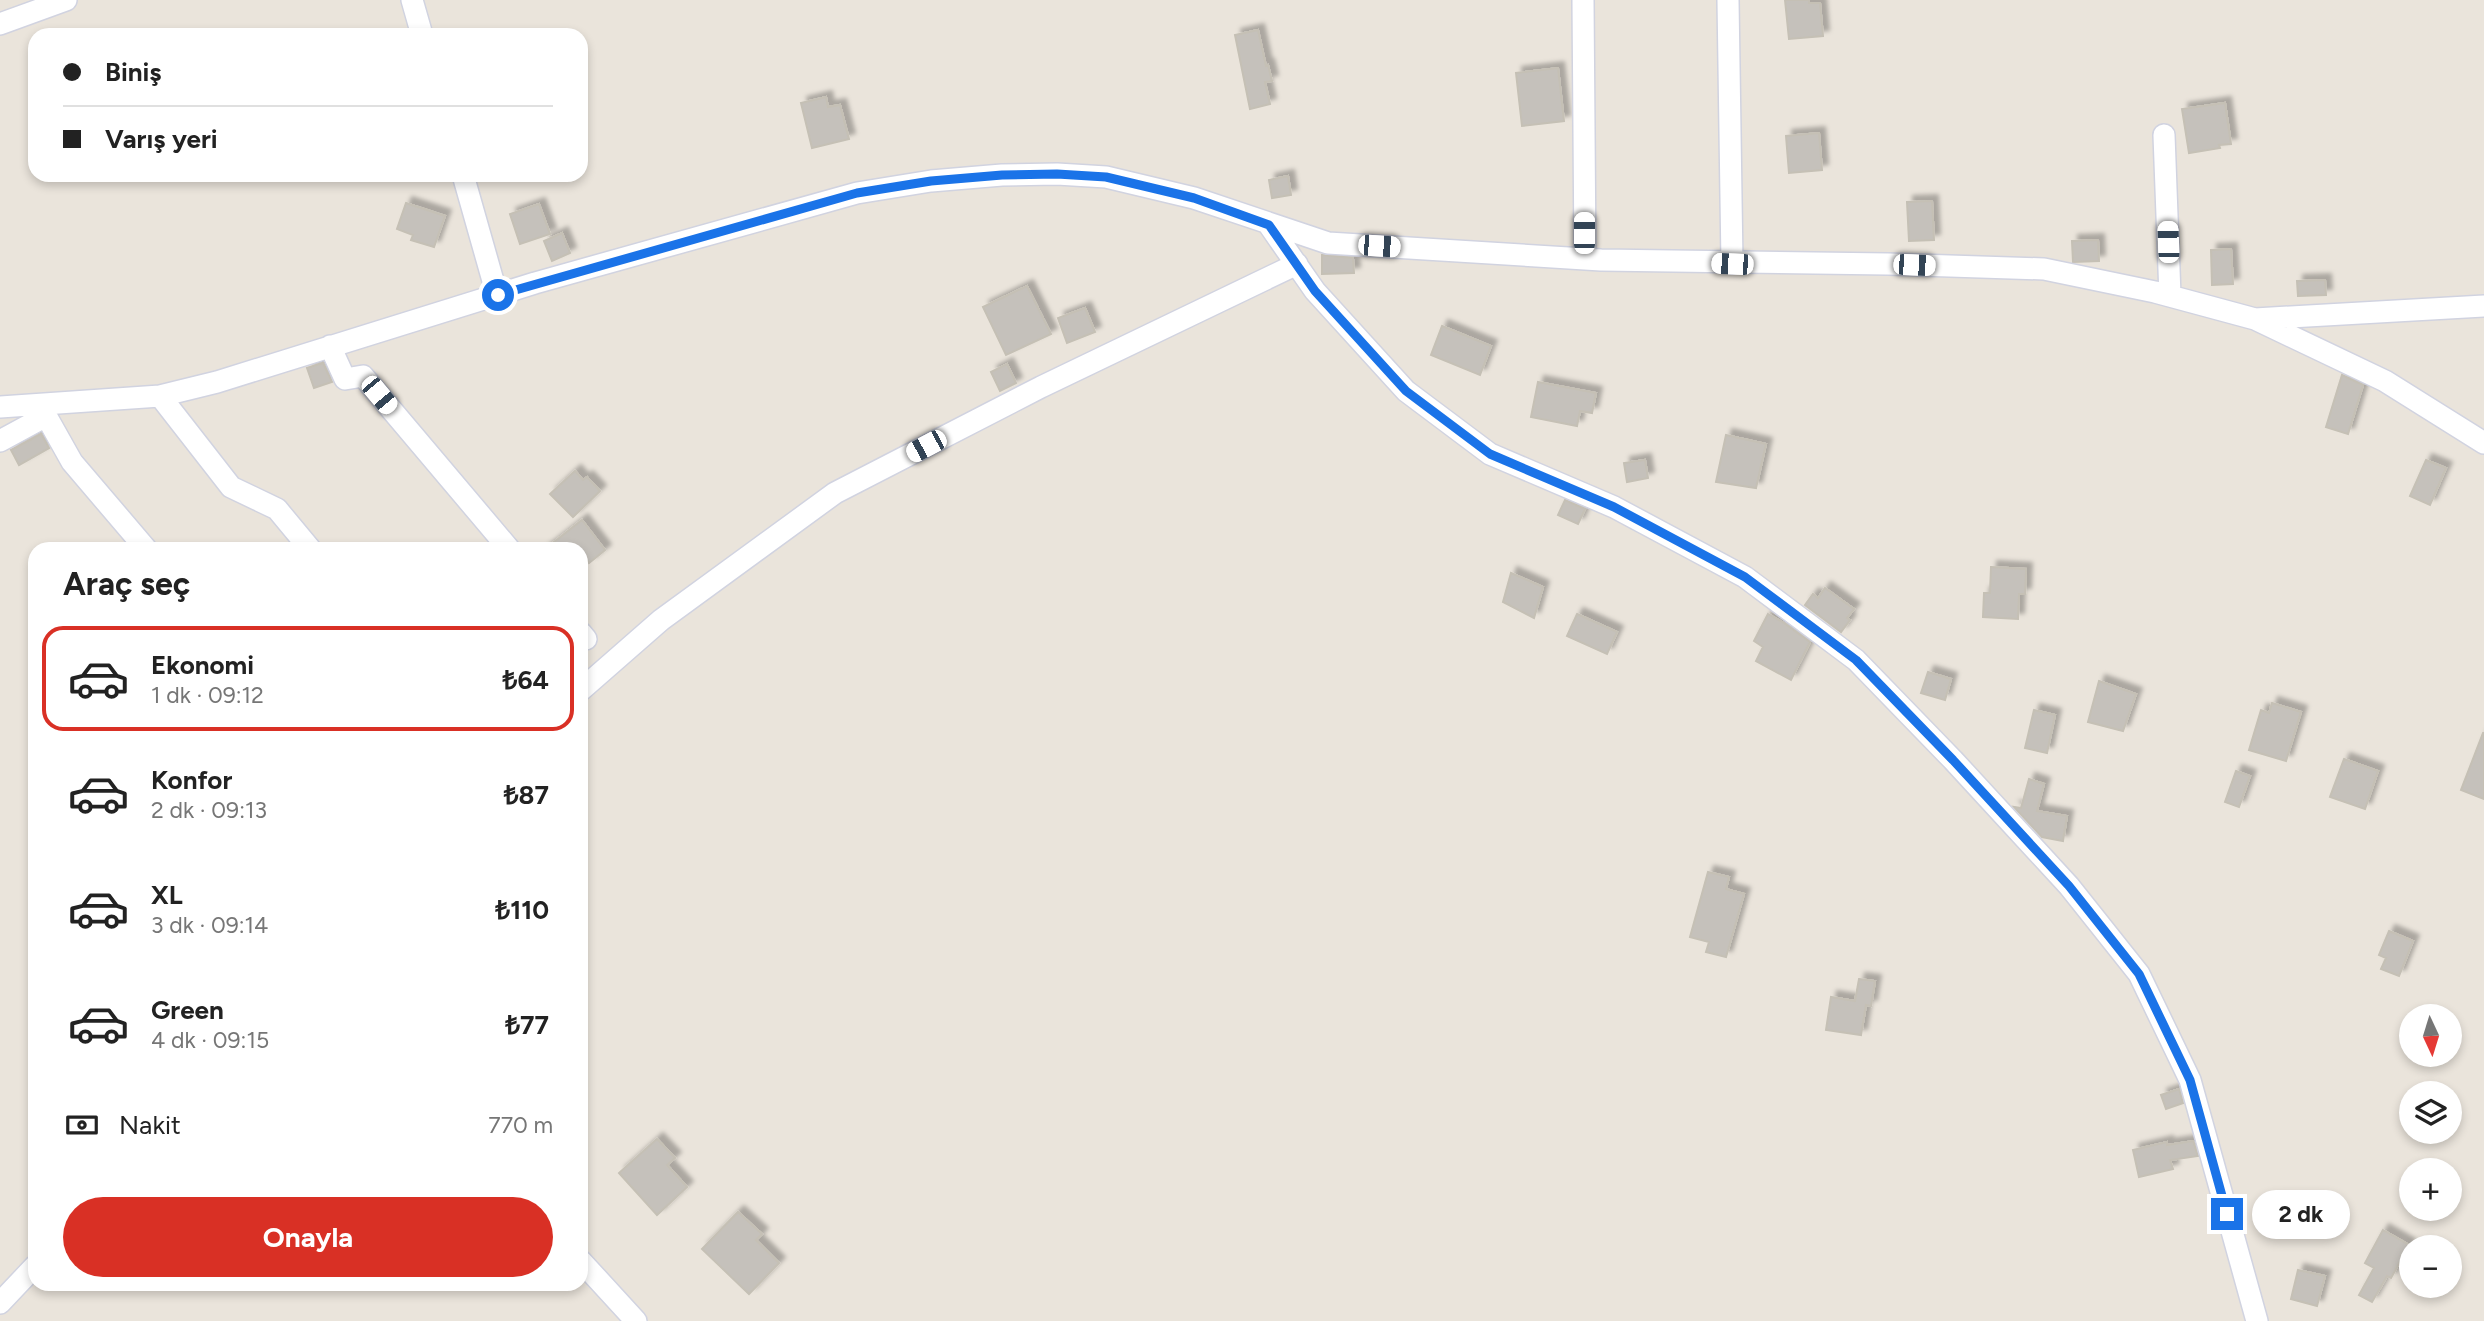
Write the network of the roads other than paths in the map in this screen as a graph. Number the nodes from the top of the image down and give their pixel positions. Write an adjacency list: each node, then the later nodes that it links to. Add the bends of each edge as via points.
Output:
1 (66, 0): 5 (street)
2 (412, 0): 6 (street)
3 (1583, 0): 10 (street)
4 (1727, 0): 12 (street)
5 (0, 24)
6 (420, 28)
7 (2164, 135): 14 (street)
8 (465, 182): 13 (street)
9 (1269, 225): 10 (street, via 1328,243); 11 (street); 13 (street, via 1194,198 1106,177 1002,175 931,181 857,193)
10 (1585, 259): 12 (street)
11 (1297, 264): 26 (street, via 835,493 661,620); 31 (street, via 1315,291 1406,391 1490,454 1614,507 1745,577 1856,660 2051,867 2139,974 2190,1080)
12 (1732, 264): 14 (street, via 2044,269)
13 (498, 295): 17 (street)
14 (2170, 296): 16 (street)
15 (2484, 306): 16 (street)
16 (2255, 319): 22 (street, via 2385,381)
17 (330, 346): 18 (street); 25 (street, via 345,379 363,376)
18 (160, 396): 20 (street); 24 (street, via 231,487 277,509)
19 (0, 408): 20 (street)
20 (43, 410): 21 (street); 23 (street, via 72,462)
21 (0, 441)
22 (2484, 443)
23 (140, 542)
24 (304, 542)
25 (503, 542)
26 (588, 685)
27 (588, 1269): 30 (street)
28 (28, 1273): 29 (street)
29 (0, 1303)
30 (636, 1321)
31 (2257, 1321)

